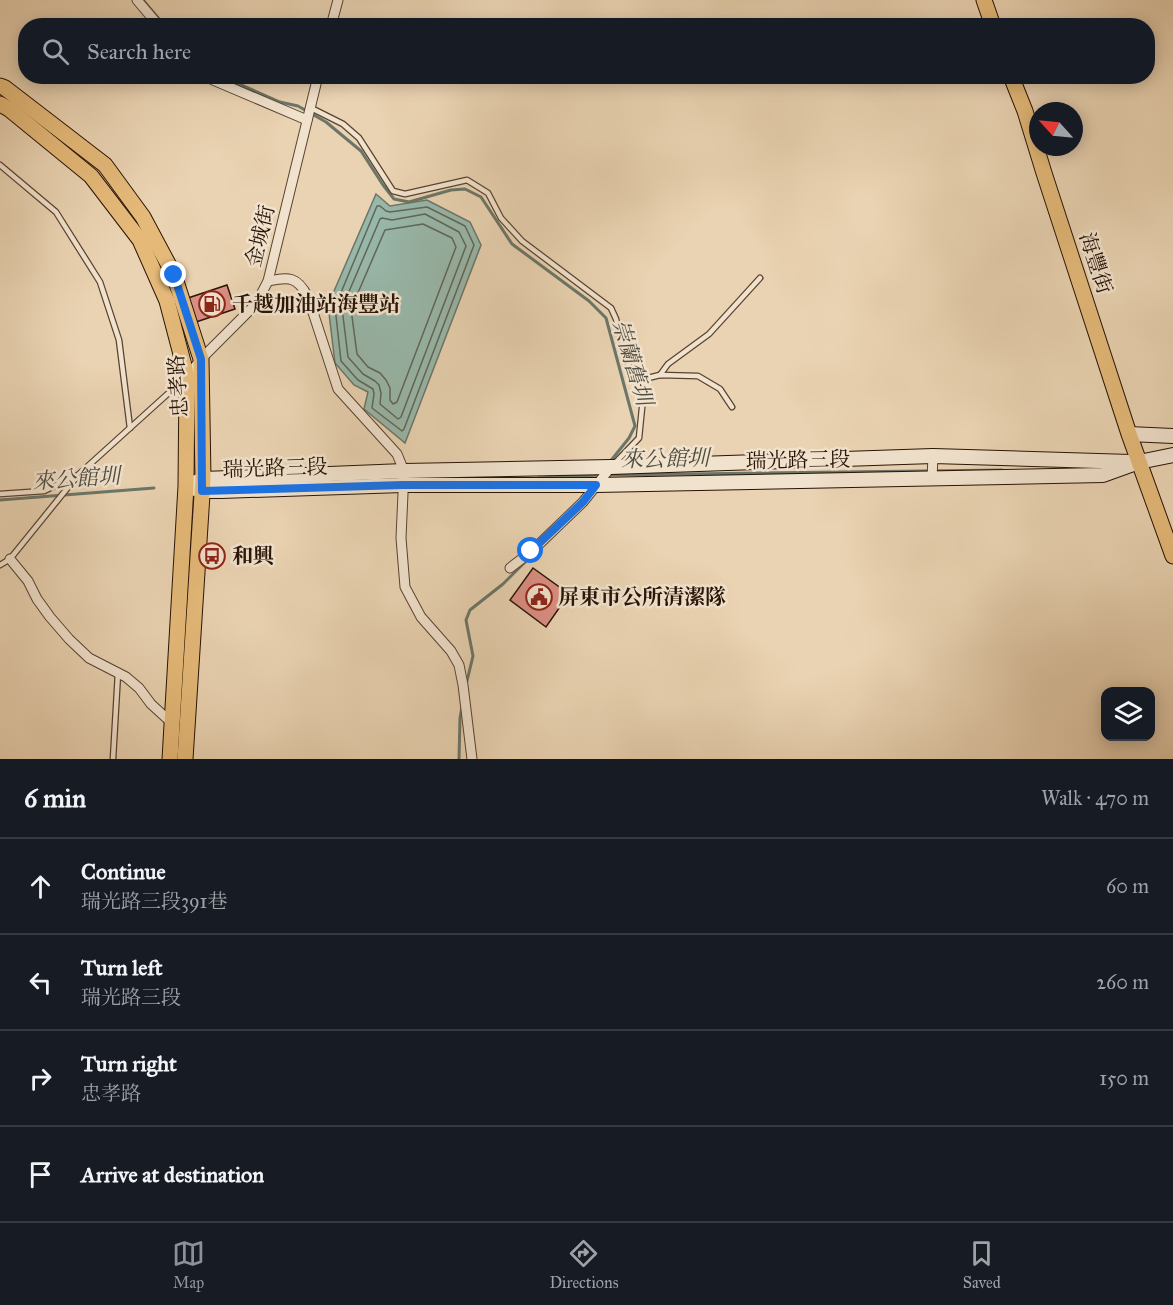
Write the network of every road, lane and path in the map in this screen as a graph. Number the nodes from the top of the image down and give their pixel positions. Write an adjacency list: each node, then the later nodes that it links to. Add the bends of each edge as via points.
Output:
1 (137, 0): 4 (street)
2 (338, 0): 5 (street)
3 (984, 0): 6 (main road)
4 (152, 18)
5 (333, 18)
6 (990, 18)
7 (222, 84): 13 (street)
8 (316, 84): 12 (street, 金城街)
9 (1014, 84): 23 (main road, 海豐街)
10 (2, 91): 17 (main road, 忠孝路, via 105,165 143,217 174,275)
11 (0, 104): 19 (main road, 忠孝路, via 91,176 140,240 167,301)
12 (310, 108): 13 (street, 金城街); 20 (lane, via 343,124 359,138 393,191 405,194 467,180 488,193 501,218 522,240 611,308)
13 (307, 120): 16 (street, 金城街)
14 (0, 165): 22 (lane, via 56,212 100,282 119,340)
15 (760, 278): 18 (lane, via 709,334 668,363)
16 (268, 281): 17 (street, 金城街, via 256,303); 30 (street, via 292,279 302,286 338,389 397,454)
17 (201, 359): 19 (street, 金城街); 32 (main road, 忠孝路)
18 (660, 375): 20 (lane); 21 (lane, via 698,376 720,389)
19 (187, 377): 22 (lane); 34 (main road, 忠孝路)
20 (636, 381): 28 (lane, via 643,398 639,438)
21 (732, 406)
22 (130, 428): 29 (lane)
23 (1129, 434): 24 (street); 27 (main road, 海豐街)
24 (1173, 436)
25 (1173, 455): 27 (street, 瑞光路三段)
26 (933, 456): 27 (street, 瑞光路三段); 28 (street, 瑞光路三段); 31 (street)
27 (1139, 462): 31 (street, 瑞光路三段, via 1103,475); 36 (main road, 海豐街)
28 (611, 466): 30 (street, 瑞光路三段); 33 (street)
29 (78, 475): 35 (lane, via 44,491); 37 (lane)
30 (404, 478): 32 (street, 瑞光路三段); 33 (street, 瑞光路三段); 46 (street, via 401,538 405,587 421,617 459,665)
31 (932, 479): 33 (street, 瑞光路三段)
32 (202, 485): 34 (street, 瑞光路三段); 42 (main road, 忠孝路)
33 (596, 485): 39 (street, via 583,502)
34 (186, 486): 41 (main road, 忠孝路)
35 (0, 494)
36 (1173, 556)
37 (10, 559): 38 (lane); 40 (street, via 69,639 89,658)
38 (0, 565)
39 (510, 568)
40 (118, 673): 41 (street, via 139,688); 43 (lane)
41 (171, 723): 42 (street); 44 (main road, 忠孝路)
42 (187, 736): 45 (main road, 忠孝路)
43 (113, 759)
44 (170, 759)
45 (185, 759)
46 (472, 759)

